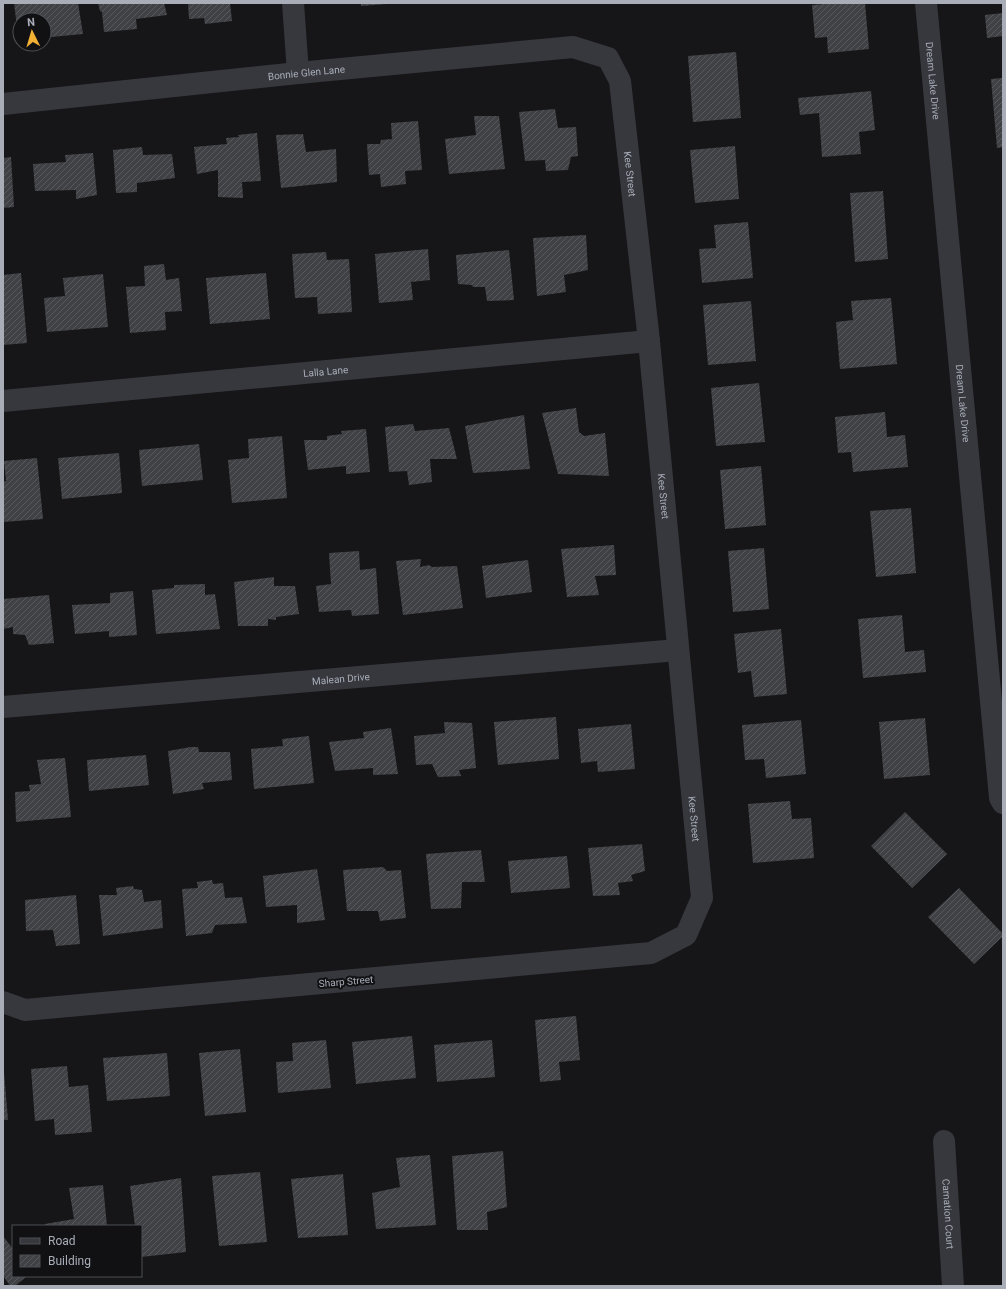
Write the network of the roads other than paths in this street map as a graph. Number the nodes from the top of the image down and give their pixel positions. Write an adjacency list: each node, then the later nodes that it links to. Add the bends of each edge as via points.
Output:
1 (293, 3): 4 (street)
2 (926, 3): 10 (street, Dream Lake Drive, via 999,790)
3 (608, 58): 4 (street, Bonnie Glen Lane, via 573,47); 6 (street, Kee Street, via 620,81)
4 (298, 73): 5 (street, Bonnie Glen Lane)
5 (3, 104)
6 (649, 340): 7 (street, Lalla Lane); 8 (street, Kee Street)
7 (3, 401)
8 (678, 650): 9 (street, Malean Drive); 11 (street, Kee Street, via 702,898)
9 (3, 707)
10 (1003, 803)
11 (686, 935): 12 (street, Sharp Street, via 651,953 25,1010)
12 (3, 1002)
13 (944, 1141): 14 (street, Carnation Court)
14 (953, 1286)

